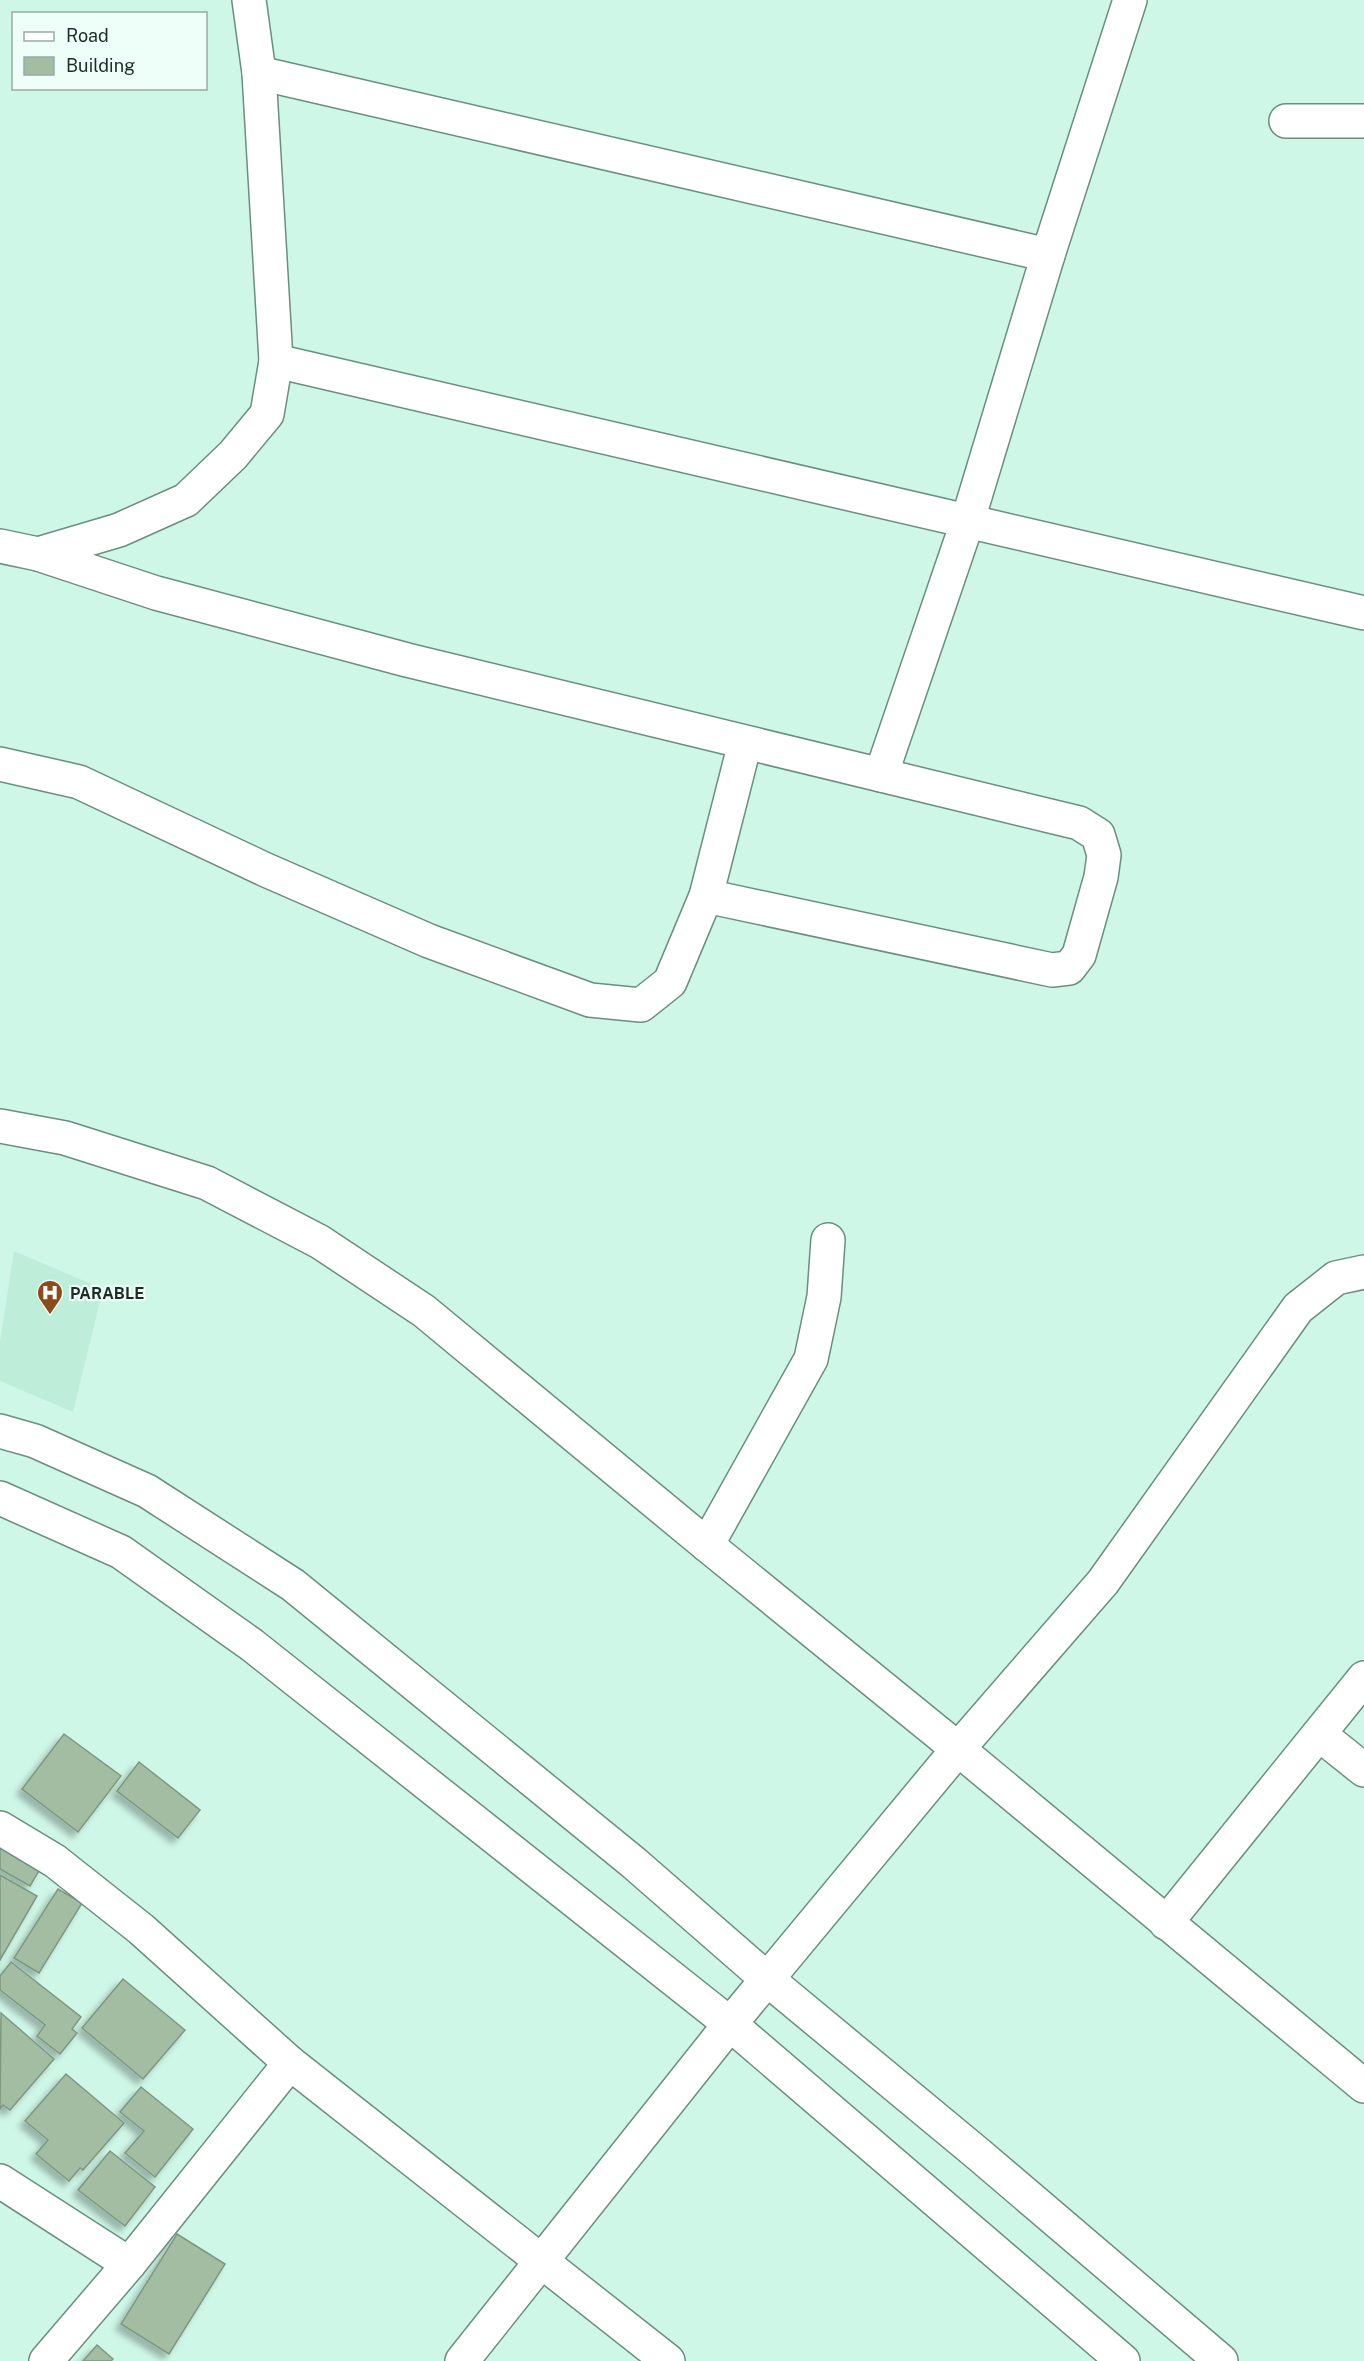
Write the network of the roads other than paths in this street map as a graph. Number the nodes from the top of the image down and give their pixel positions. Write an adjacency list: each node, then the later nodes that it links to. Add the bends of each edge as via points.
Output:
1 (249, 0): 3 (street)
2 (1130, 0): 6 (street)
3 (259, 73): 6 (street); 7 (street)
4 (1286, 121): 5 (street)
5 (1364, 121)
6 (1048, 255): 8 (street)
7 (276, 361): 8 (street); 10 (street, via 267,414 233,455 186,500 119,530)
8 (967, 522): 11 (street); 14 (street)
9 (0, 546): 10 (street)
10 (38, 554): 12 (street, via 156,593 384,654)
11 (1364, 613)
12 (745, 743): 14 (street); 15 (street)
13 (0, 764): 15 (street, via 79,783 429,941 590,1000 641,1005 670,982)
14 (881, 775): 15 (street, via 1079,823 1098,835 1104,855 1101,877 1079,955 1070,968 1052,970)
15 (706, 896)
16 (0, 1126): 21 (street, via 65,1138 207,1183 320,1242 424,1311)
17 (828, 1240): 21 (street, via 824,1297 811,1359)
18 (1364, 1272): 24 (street, via 1336,1278 1298,1308 1103,1582)
19 (0, 1431): 28 (street, via 35,1441 147,1491 293,1585 634,1863)
20 (0, 1498): 29 (street, via 121,1552 252,1645)
21 (707, 1545): 24 (street)
22 (1364, 1678): 23 (street)
23 (1319, 1734): 25 (street); 27 (street)
24 (958, 1749): 27 (street); 28 (street)
25 (1364, 1770)
26 (0, 1828): 30 (street, via 55,1861 141,1929)
27 (1166, 1923): 31 (street)
28 (767, 1979): 29 (street); 39 (street)
29 (730, 2024): 33 (street); 38 (street)
30 (290, 2062): 33 (street); 34 (street)
31 (1364, 2086)
32 (0, 2181): 34 (street)
33 (540, 2260): 36 (street); 37 (street)
34 (129, 2264): 35 (street)
35 (46, 2361)
36 (462, 2361)
37 (668, 2361)
38 (1123, 2361)
39 (1221, 2361)

